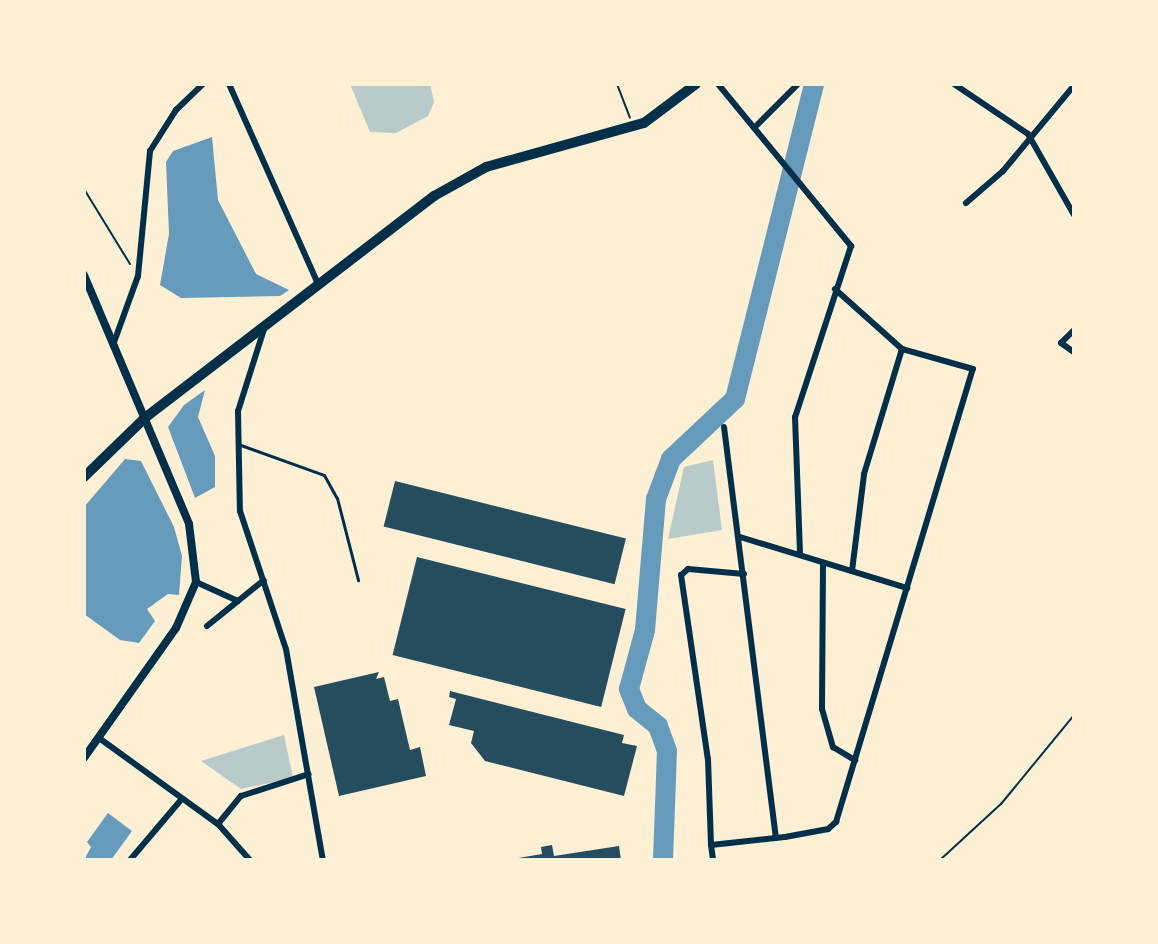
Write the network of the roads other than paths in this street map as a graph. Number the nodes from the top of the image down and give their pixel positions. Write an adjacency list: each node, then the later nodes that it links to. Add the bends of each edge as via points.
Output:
1 (203, 84): 18 (street, via 176,110 150,151 138,276)
2 (229, 84): 14 (street)
3 (696, 84): 14 (main road, via 633,127 486,167 434,196)
4 (718, 84): 9 (street)
5 (798, 84): 9 (street)
6 (954, 84): 10 (street)
7 (1065, 84): 8 (street)
8 (1072, 90): 10 (street)
9 (754, 128): 15 (street, via 851,246)
10 (1028, 134): 11 (street, via 1003,171); 12 (street)
11 (966, 203)
12 (1074, 215)
13 (84, 275): 18 (street)
14 (318, 284): 16 (main road)
15 (835, 289): 19 (street); 26 (street, via 795,417)
16 (266, 323): 21 (main road); 23 (street, via 238,411)
17 (1074, 330): 20 (street, via 1061,343)
18 (113, 345): 21 (street)
19 (902, 349): 28 (street, via 864,474); 33 (street, via 973,369)
20 (1074, 352)
21 (146, 417): 24 (main road); 32 (street, via 189,524)
22 (724, 427): 25 (street)
23 (236, 444): 30 (street, via 240,511); 31 (lane, via 324,475 336,498)
24 (84, 477)
25 (740, 537): 26 (street); 29 (street)
26 (800, 555): 27 (street)
27 (823, 563): 28 (street); 38 (street, via 822,710 833,747)
28 (852, 571): 33 (street)
29 (744, 574): 42 (street); 43 (street, via 688,569 681,575 708,759)
30 (264, 580): 34 (street); 39 (street, via 286,649)
31 (358, 580)
32 (196, 582): 34 (street); 36 (street, via 176,628)
33 (907, 588): 38 (street)
34 (238, 601): 35 (street)
35 (207, 626)
36 (99, 738): 37 (street); 40 (street)
37 (84, 758)
38 (855, 760): 42 (street, via 834,825)
39 (309, 774): 41 (street, via 241,796); 46 (street)
40 (180, 801): 41 (street); 44 (street)
41 (218, 824): 45 (street)
42 (776, 838): 43 (street)
43 (711, 845): 47 (street)
44 (130, 860)
45 (250, 860)
46 (323, 860)
47 (712, 860)

